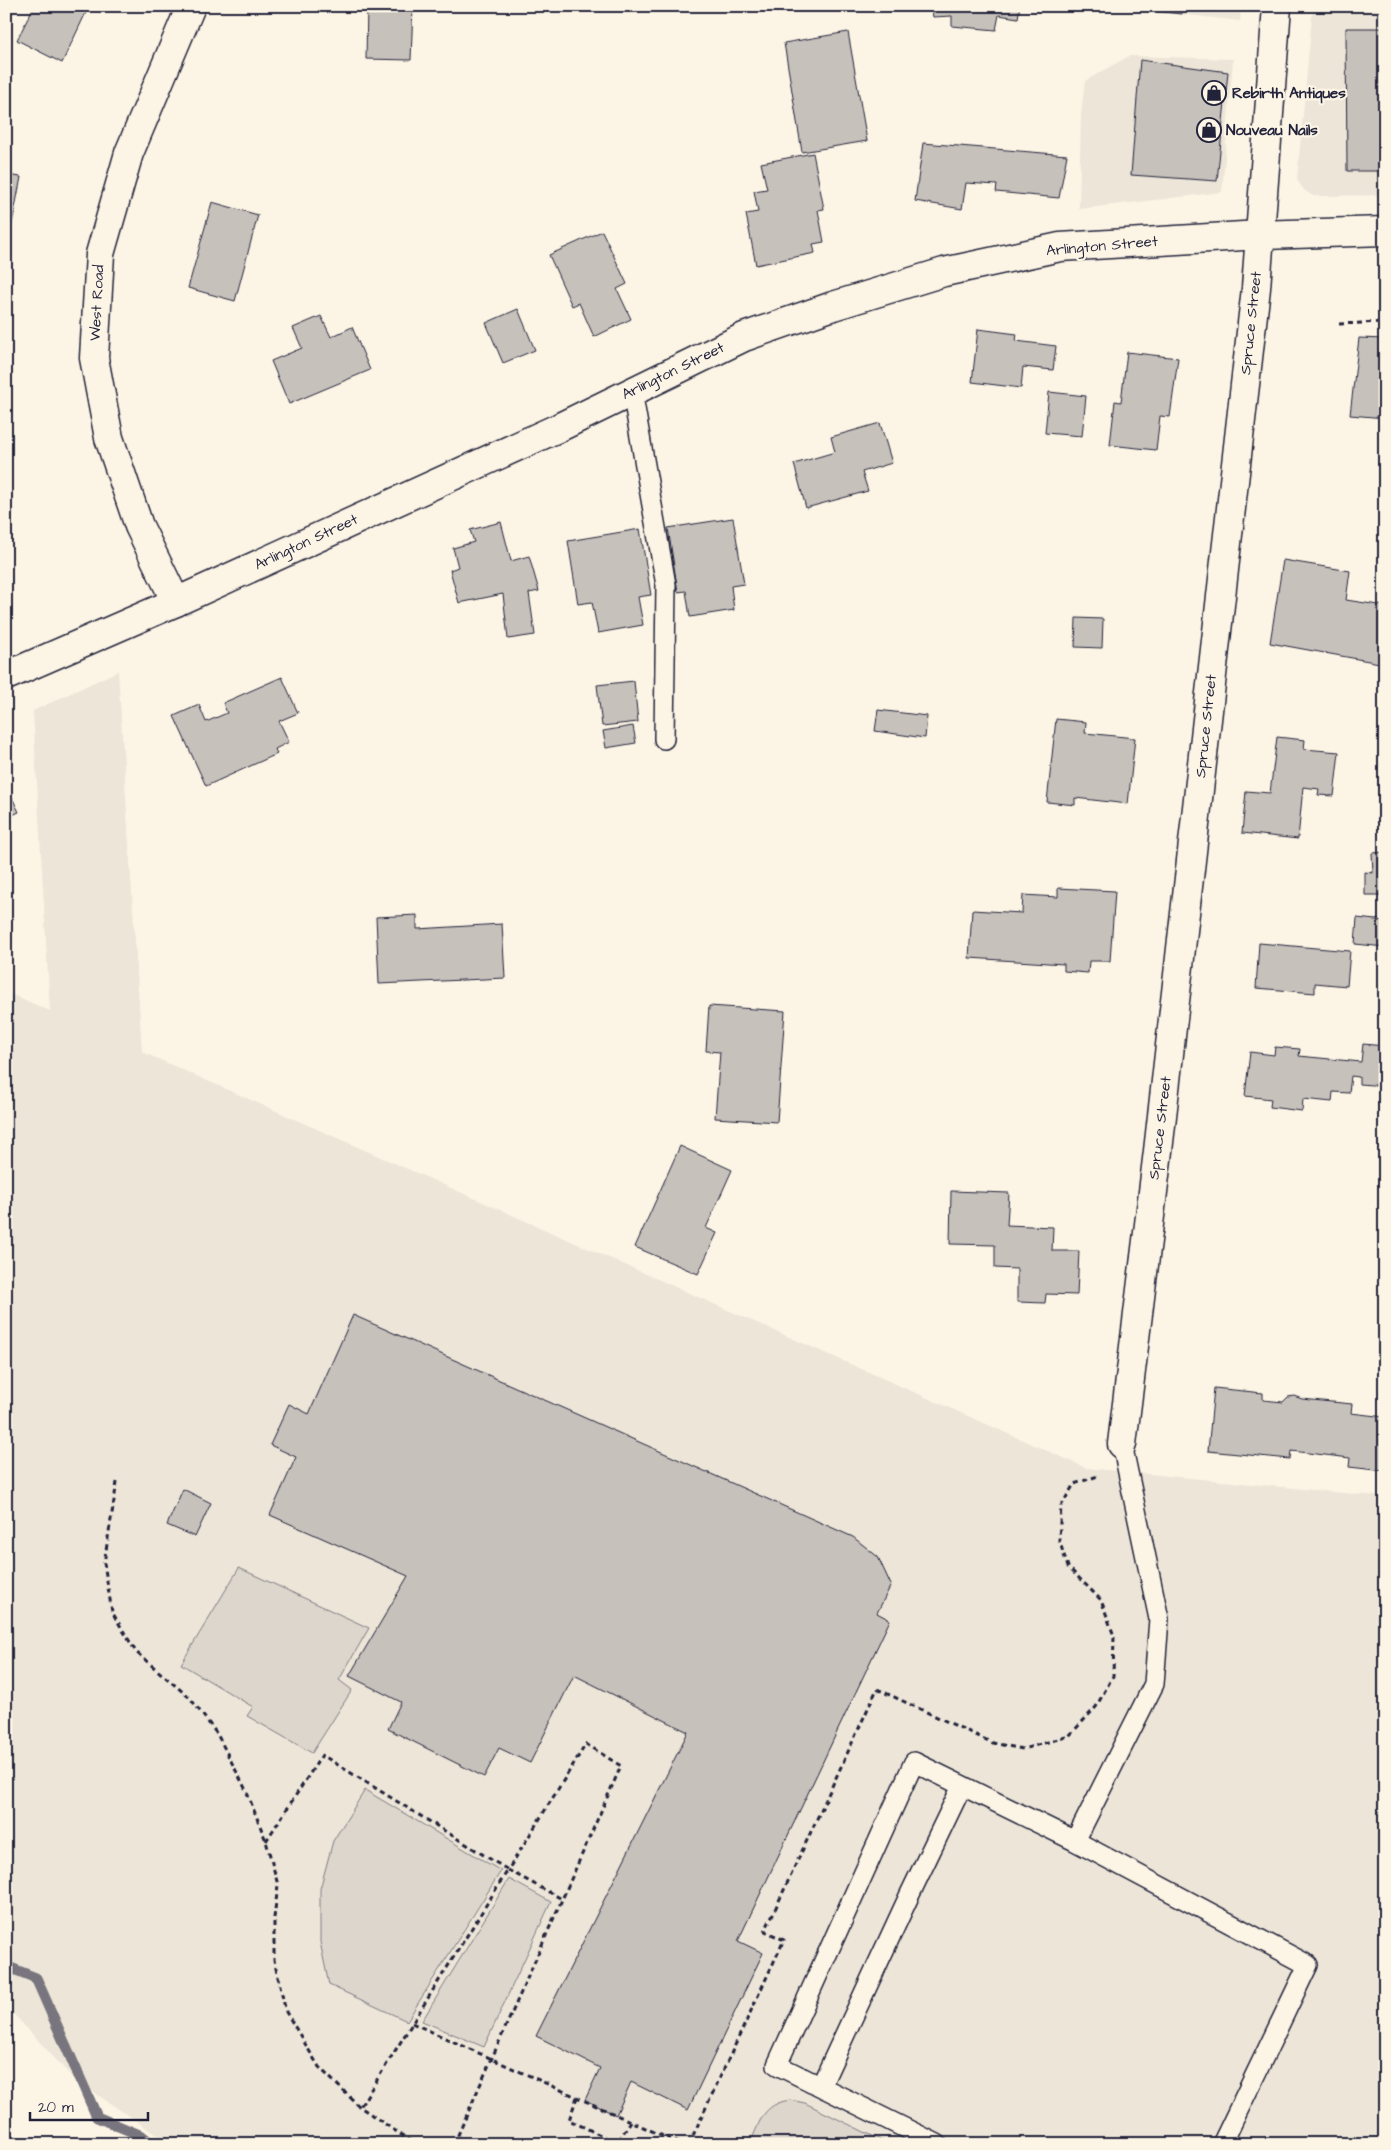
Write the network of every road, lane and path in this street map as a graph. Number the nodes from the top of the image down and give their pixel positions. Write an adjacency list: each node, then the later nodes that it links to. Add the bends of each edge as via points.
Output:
1 (191, 6): 8 (street, West Road, via 129,153 100,254 94,358 109,438 139,526)
2 (1277, 6): 4 (street, Spruce Street)
3 (1385, 231): 4 (street, Arlington Street)
4 (1260, 234): 7 (street, Arlington Street, via 1060,247 944,272 744,337); 11 (street, Spruce Street, via 1171,1038)
5 (1385, 322): 6 (path)
6 (1339, 324)
7 (632, 391): 8 (street, Arlington Street); 10 (lane, via 666,585)
8 (176, 602): 9 (street, Arlington Street)
9 (6, 676)
10 (664, 739)
11 (1122, 1444): 16 (lane, via 1159,1619 1154,1684)
12 (1099, 1475): 30 (path, via 1074,1484 1061,1506 1059,1540 1068,1567 1102,1600 1114,1636 1113,1676 1096,1707 1069,1736 1023,1749 993,1743 876,1689 765,1931 784,1940)
13 (117, 1482): 15 (path, via 104,1563 112,1612 136,1652 190,1698 216,1734 246,1790)
14 (962, 1786): 16 (lane); 21 (lane); 21 (lane, via 914,1762 777,2065)
15 (266, 1841): 17 (path, via 322,1755); 23 (path, via 278,1885 274,1960 286,2012 319,2067)
16 (1075, 1842): 32 (lane, via 1308,1965)
17 (508, 1870): 18 (path); 18 (path, via 586,1744 621,1766); 19 (path)
18 (562, 1900): 20 (path)
19 (412, 2023): 20 (path); 23 (path)
20 (492, 2059): 22 (path); 28 (path)
21 (821, 2086): 31 (lane)
22 (577, 2097): 24 (path); 24 (path, via 570,2120 617,2143)
23 (360, 2107): 27 (path)
24 (631, 2121): 29 (path)
25 (346, 2144): 26 (path, via 343,2137)
26 (353, 2144)
27 (418, 2144)
28 (454, 2144)
29 (681, 2144)
30 (689, 2144)
31 (937, 2144)
32 (1222, 2144)

